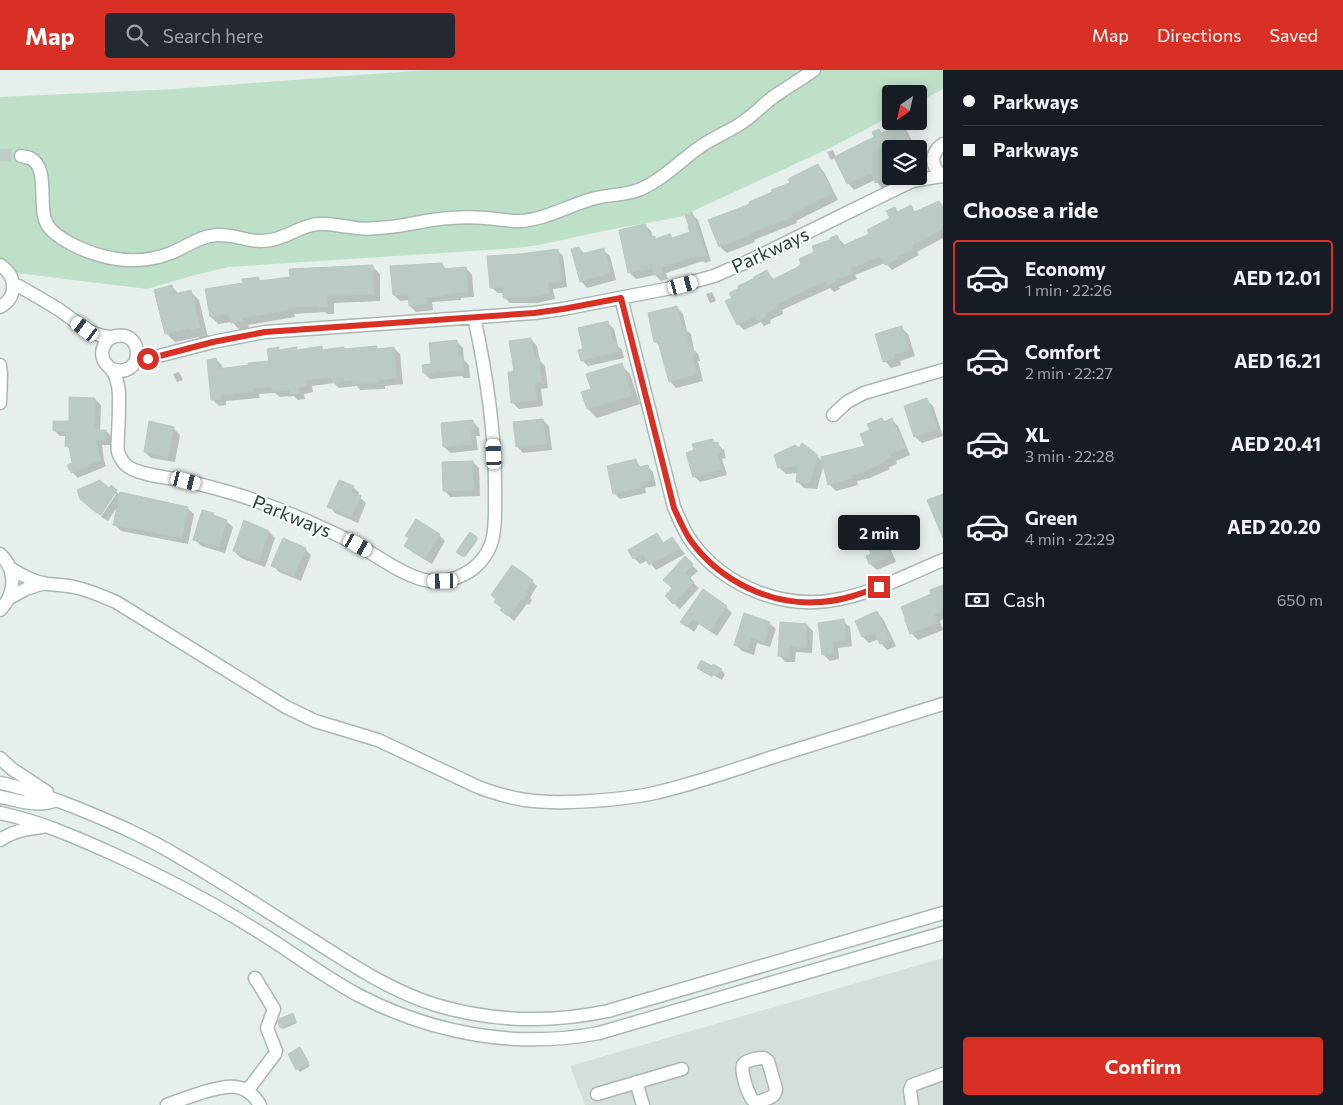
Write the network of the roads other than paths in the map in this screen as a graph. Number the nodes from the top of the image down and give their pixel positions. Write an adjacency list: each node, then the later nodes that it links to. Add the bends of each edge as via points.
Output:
1 (814, 70): 3 (street, via 743,122 699,147 652,184 627,194 592,199 527,220 467,217 431,219 381,228 316,224 261,242 215,235 157,257 127,260 97,255 53,232 44,218 37,164)
2 (943, 144): 4 (street, Parkways)
3 (21, 156)
4 (933, 159): 5 (street, Parkways); 6 (street, via 934,167)
5 (927, 166)
6 (943, 176): 7 (street, Parkways)
7 (927, 177)
8 (902, 185): 12 (street, Parkways, via 733,268 695,282)
9 (0, 264): 10 (street)
10 (13, 283): 11 (street); 13 (street, via 12,295)
11 (38, 298): 13 (street, via 23,297); 15 (street)
12 (621, 298): 14 (street, Parkways, via 534,313); 28 (street, via 674,508 692,542 705,558 747,587 798,602 839,600)
13 (2, 306)
14 (474, 317): 19 (street, Parkways, via 265,332); 24 (street, Parkways, via 483,358 493,440 494,532 482,560 466,573 449,580 431,581 408,574 330,531 274,507 216,488 129,468 121,460 118,449)
15 (85, 329): 16 (street); 18 (street)
16 (113, 337): 17 (street, via 127,337); 18 (street, via 105,344)
17 (134, 343): 19 (street, Parkways, via 150,351); 21 (street, via 136,359)
18 (102, 354): 22 (street)
19 (167, 354): 21 (street, Parkways)
20 (0, 365): 25 (street)
21 (130, 366): 22 (street, via 118,371); 24 (street, Parkways)
22 (112, 369): 24 (street, Parkways)
23 (943, 370): 26 (street, via 864,393)
24 (120, 394)
25 (0, 403)
26 (832, 415)
27 (0, 554): 29 (street)
28 (943, 560)
29 (10, 568): 30 (street); 31 (street, via 13,583)
30 (44, 583): 31 (street); 33 (street, via 81,588 116,602 300,714 378,740 478,787 521,800 582,802 651,794)
31 (9, 598): 32 (street)
32 (0, 610)
33 (943, 704)
34 (0, 758): 37 (street)
35 (0, 783): 37 (street)
36 (0, 797): 37 (street, via 40,804)
37 (56, 800): 41 (street, via 118,825 180,857 384,983 436,1005 490,1017 550,1019 608,1010)
38 (0, 813): 39 (street)
39 (48, 827): 40 (street, via 20,830); 42 (street, via 184,888 380,1006 443,1028 505,1039 557,1040 599,1034)
40 (0, 840)
41 (943, 913)
42 (943, 933)
43 (255, 978): 47 (street, via 274,1009 267,1028 276,1051)
44 (682, 1069): 46 (street)
45 (943, 1074): 52 (street, via 912,1085)
46 (636, 1082): 48 (street); 51 (street)
47 (247, 1091): 49 (street, via 235,1086 222,1086); 50 (street)
48 (597, 1094)
49 (166, 1105)
50 (260, 1105)
51 (643, 1105)
52 (912, 1105)

